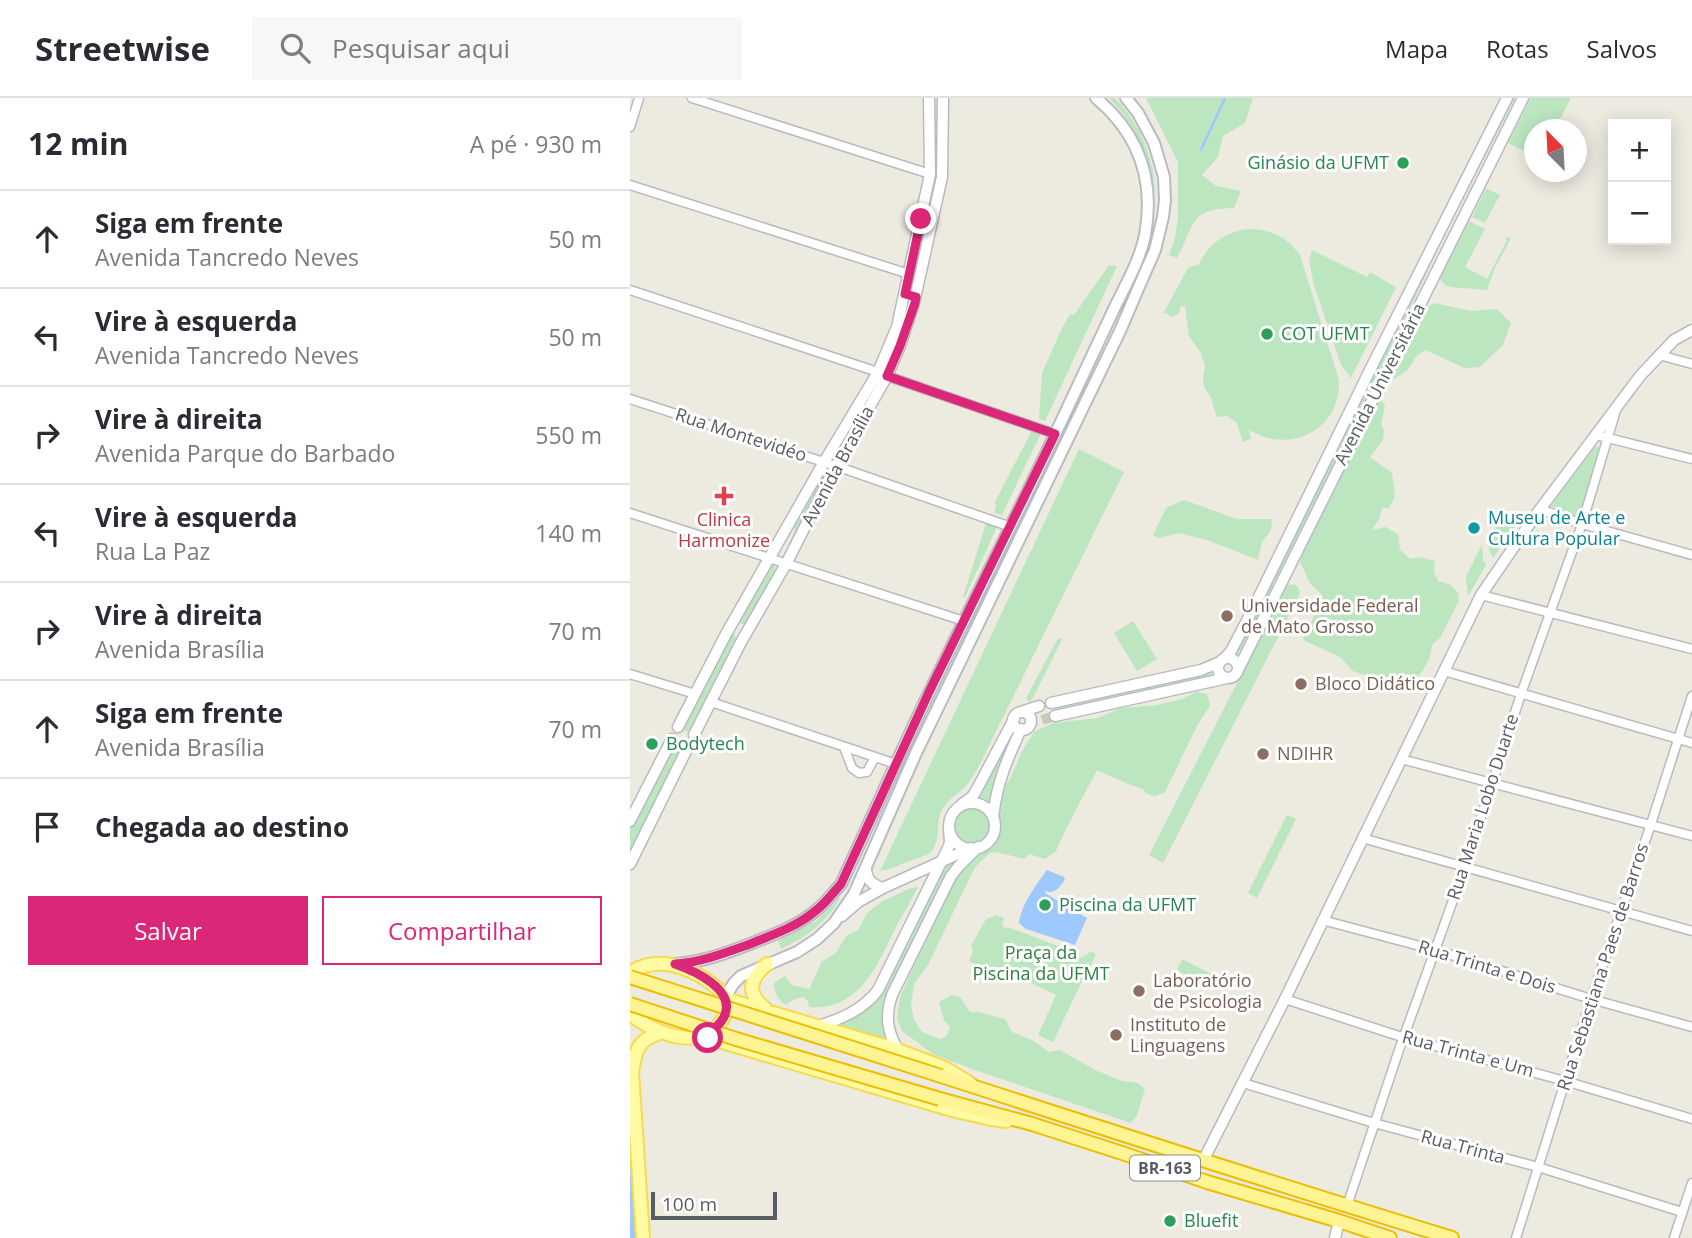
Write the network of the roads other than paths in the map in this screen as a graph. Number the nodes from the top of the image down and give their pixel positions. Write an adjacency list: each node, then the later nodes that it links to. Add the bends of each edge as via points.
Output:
1 (639, 98): 9 (street)
2 (692, 98): 10 (street)
3 (929, 98): 10 (street, Avenida Brasília)
4 (943, 98): 14 (street, Avenida Brasília, via 942,177)
5 (1096, 98): 22 (main road, via 1118,119 1138,151 1147,186 1144,237)
6 (1126, 98): 80 (main road, via 1151,136 1164,177 1164,217 1155,250 916,753)
7 (1507, 98): 43 (street, Avenida Universitária, via 1252,611)
8 (1523, 98): 44 (street, Avenida Universitária)
9 (630, 127)
10 (930, 174): 12 (street, Avenida Brasília)
11 (630, 185): 12 (street)
12 (909, 274): 14 (street, Avenida Brasília)
13 (630, 290): 18 (street)
14 (910, 295): 18 (street, Avenida Brasília)
15 (1692, 330): 16 (street)
16 (1659, 355): 17 (street); 20 (street)
17 (1692, 364)
18 (883, 374): 21 (street, Avenida Brasília); 22 (street)
19 (630, 399): 26 (street, Rua Montevidéo)
20 (1617, 407): 23 (street); 24 (street, Rua Maria Lobo Duarte)
21 (859, 414): 26 (street, Avenida Brasília); 27 (street, Avenida Brasília)
22 (1055, 434): 31 (main road)
23 (1595, 435): 24 (street); 28 (street)
24 (1608, 438): 25 (street); 30 (street, Rua Maria Lobo Duarte)
25 (1692, 459)
26 (824, 462): 27 (street, Rua Montevidéo); 33 (street, Avenida Brasília)
27 (836, 466): 31 (street, Rua Montevidéo); 34 (street, Avenida Brasília)
28 (1540, 509): 30 (street); 35 (street)
29 (630, 513): 33 (street)
30 (1582, 524): 32 (street); 36 (street, Rua Maria Lobo Duarte)
31 (1011, 527): 38 (main road)
32 (1692, 555)
33 (770, 559): 34 (street); 37 (street, Avenida Brasília)
34 (786, 564): 38 (street); 39 (street, Avenida Brasília)
35 (1481, 595): 36 (street); 45 (street)
36 (1549, 612): 42 (street); 49 (street, Rua Maria Lobo Duarte)
37 (734, 621): 39 (street); 40 (street, Avenida Brasília)
38 (964, 621): 67 (main road)
39 (750, 626): 41 (street, Avenida Brasília)
40 (726, 634): 41 (street, via 736,632); 48 (street, Avenida Brasília)
41 (740, 644): 51 (street, Avenida Brasília)
42 (1692, 649)
43 (1222, 661): 44 (street, via 1232,659); 47 (street, via 1220,674); 52 (street, via 1201,670)
44 (1238, 670): 47 (street, Avenida Universitária)
45 (1444, 671): 49 (street); 66 (street)
46 (630, 674): 48 (street)
47 (1227, 678): 55 (street, Avenida Universitária)
48 (695, 694): 57 (street, Avenida Brasília)
49 (1521, 694): 61 (street); 68 (street, Rua Maria Lobo Duarte)
50 (1692, 695): 61 (street, Rua Sebastiana Paes de Barros)
51 (711, 702): 59 (street, Avenida Brasília); 64 (street)
52 (1051, 704)
53 (1039, 706): 54 (street)
54 (1017, 715): 58 (street, via 1016,727); 58 (street, via 1030,717); 69 (street, via 977,789)
55 (1055, 716)
56 (1042, 720): 58 (street)
57 (678, 727)
58 (1025, 728): 70 (street, via 1005,765)
59 (694, 735)
60 (672, 739): 71 (street)
61 (1678, 739): 62 (street); 72 (street, Rua Sebastiana Paes de Barros)
62 (1692, 743)
63 (688, 747): 78 (street)
64 (844, 747): 65 (street); 65 (street, via 852,768 859,773 867,772)
65 (875, 757): 67 (street)
66 (1401, 759): 68 (street); 75 (street)
67 (896, 764): 87 (main road, via 841,884 824,904 773,935 704,960)
68 (1492, 782): 72 (street); 79 (street, Rua Maria Lobo Duarte)
69 (962, 805): 70 (street, via 977,803); 73 (street, via 951,815)
70 (993, 817): 76 (street, via 990,839)
71 (630, 821)
72 (1651, 824): 74 (street); 82 (street, Rua Sebastiana Paes de Barros)
73 (949, 830): 76 (street, via 957,843); 77 (street, via 950,841)
74 (1692, 836)
75 (1362, 838): 79 (street); 83 (street)
76 (975, 848): 77 (street); 101 (street, via 951,876 892,995 888,1028)
77 (941, 863): 81 (street); 96 (street, via 872,998 859,1009)
78 (630, 864)
79 (1465, 867): 82 (street); 86 (street, Rua Maria Lobo Duarte)
80 (866, 869): 81 (street, via 870,881); 84 (main road)
81 (883, 888): 84 (street)
82 (1621, 911): 85 (street); 92 (street, Rua Sebastiana Paes de Barros)
83 (1322, 920): 86 (street, Rua Trinta e Dois); 91 (street)
84 (834, 922): 88 (main road, via 807,946)
85 (1692, 931)
86 (1435, 950): 92 (street, Rua Trinta e Dois); 100 (street, Rua Maria Lobo Duarte)
87 (675, 964): 89 (main road); 90 (main road, via 705,979)
88 (767, 964): 90 (main road, via 741,976); 94 (main road, via 756,974 752,991)
89 (633, 971): 104 (highway, BR-163, bridge)
90 (725, 998): 94 (main road); 99 (main road, via 726,1012 720,1023)
91 (1285, 999): 100 (street, Rua Trinta e Um); 103 (street)
92 (1591, 999): 97 (street, Rua Trinta e Dois); 102 (street, Rua Sebastiana Paes de Barros)
93 (630, 1004): 108 (highway, BR-163, bridge)
94 (768, 1010): 96 (main road)
95 (630, 1015): 98 (main road)
96 (818, 1026): 101 (main road)
97 (1692, 1027)
98 (656, 1030): 99 (main road); 105 (main road, via 634,1056)
99 (697, 1037): 108 (main road, via 952,1110)
100 (1405, 1038): 102 (street, Rua Trinta e Um); 107 (street, Rua Maria Lobo Duarte)
101 (898, 1050): 104 (main road, via 945,1068)
102 (1565, 1081): 106 (street, Rua Trinta e Um); 111 (street, Rua Sebastiana Paes de Barros)
103 (1243, 1083): 107 (street, Rua Trinta); 109 (street)
104 (974, 1087): 109 (highway, BR-163)
105 (631, 1107): 116 (main road)
106 (1692, 1119)
107 (1374, 1123): 111 (street, Rua Trinta); 113 (street, Rua Maria Lobo Duarte)
108 (1032, 1124): 110 (highway, BR-163)
109 (1204, 1159): 110 (highway, via 1191,1169 1160,1159); 113 (highway, BR-163)
110 (1148, 1162): 115 (highway, BR-163)
111 (1538, 1167): 114 (street, Rua Trinta); 120 (street, Rua Sebastiana Paes de Barros)
112 (1692, 1183): 114 (street)
113 (1347, 1206): 119 (highway, BR-163)
114 (1682, 1212): 121 (street)
115 (1339, 1221): 117 (street); 118 (highway, BR-163)
116 (643, 1238)
117 (1335, 1238)
118 (1390, 1238)
119 (1452, 1238)
120 (1516, 1238)
121 (1674, 1238)

